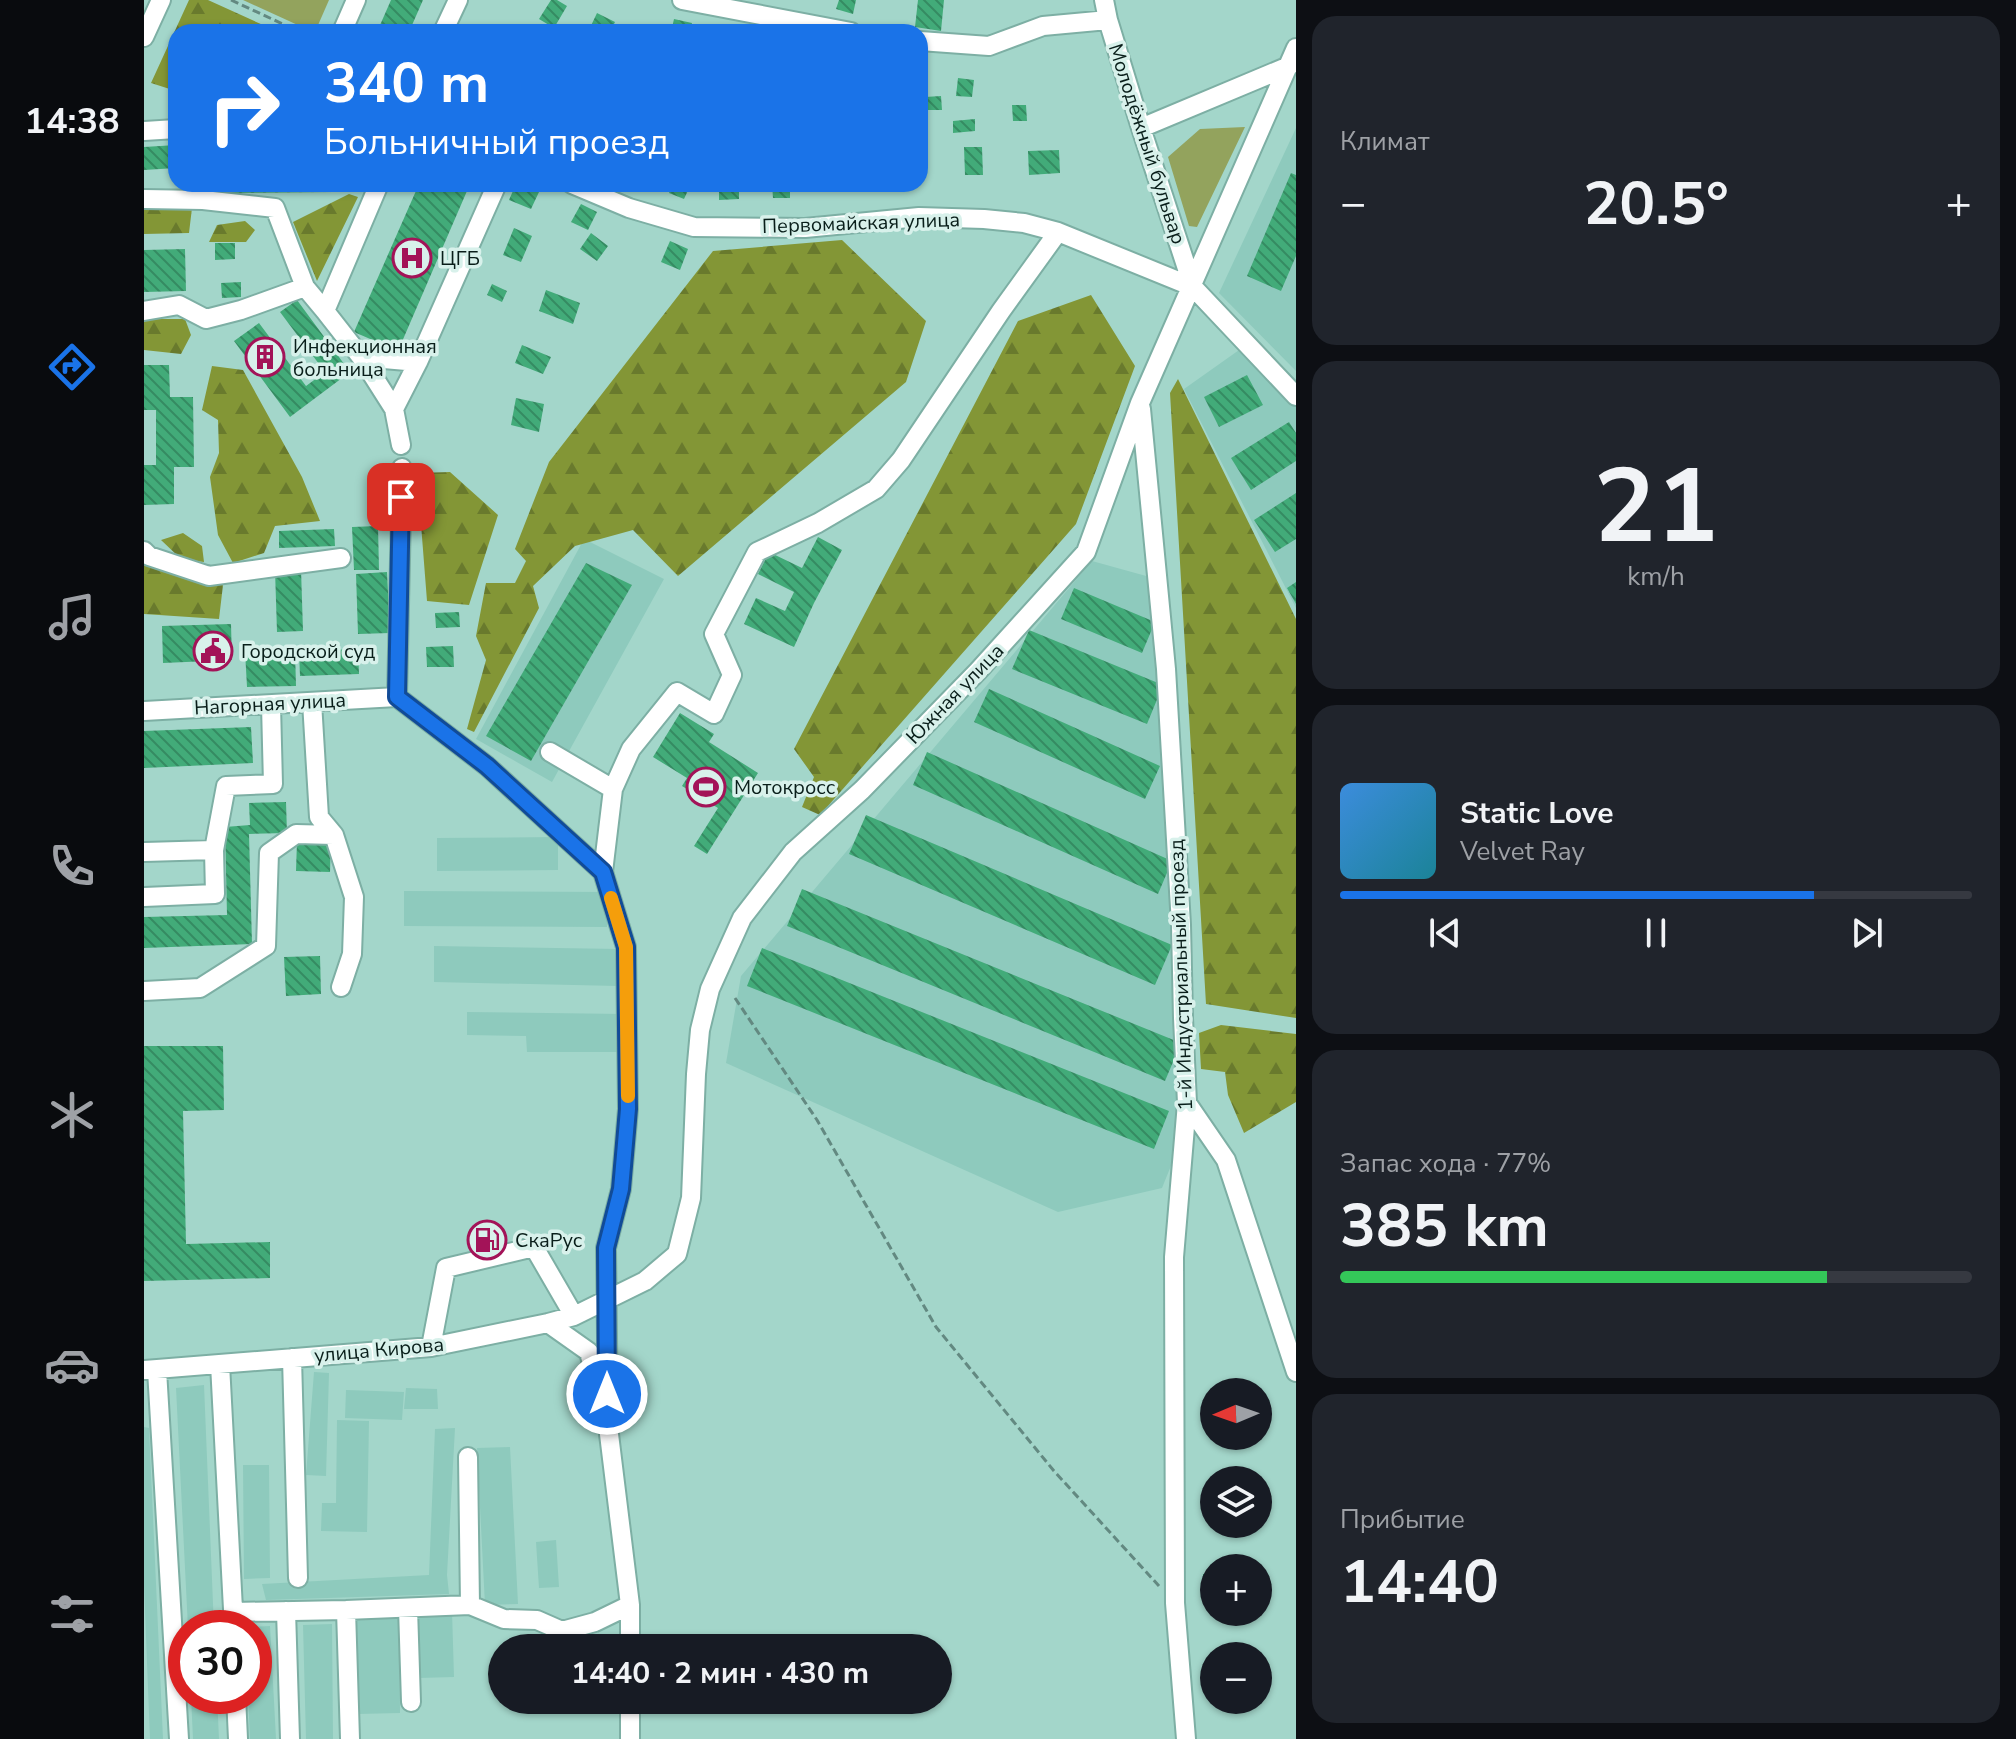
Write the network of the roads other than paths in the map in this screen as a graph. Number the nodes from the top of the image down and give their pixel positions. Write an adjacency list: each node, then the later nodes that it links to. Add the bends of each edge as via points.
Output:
1 (161, 0): 10 (street)
2 (356, 0): 7 (street)
3 (458, 0): 8 (street)
4 (682, 0): 9 (street)
5 (1104, 0): 6 (street, Молодёжный бульвар)
6 (1108, 20): 11 (street, via 1043,26 989,46); 14 (street, Молодёжный бульвар)
7 (346, 24)
8 (447, 24)
9 (809, 24)
10 (144, 37)
11 (928, 42)
12 (1296, 48): 13 (street, Южная улица)
13 (1291, 65): 14 (street); 23 (street, Южная улица)
14 (1141, 128): 23 (street, Молодёжный бульвар)
15 (168, 130): 16 (street)
16 (144, 131)
17 (376, 192): 25 (street)
18 (493, 192): 27 (street)
19 (591, 192): 21 (street, Первомайская улица, via 694,227 805,228 919,217 1024,223)
20 (144, 199): 22 (street, via 275,208)
21 (1058, 232): 23 (street, Первомайская улица); 40 (street, via 876,489 757,552 714,634 732,675 714,714 677,692 631,749)
22 (305, 287): 24 (street, via 206,319 179,305); 25 (street)
23 (1193, 287): 28 (street); 29 (street, Южная улица)
24 (144, 311)
25 (325, 311): 26 (street)
26 (361, 357): 27 (street); 30 (street)
27 (418, 362): 30 (street)
28 (1296, 396)
29 (1140, 403): 48 (street, 1-й Индустриальный проезд, via 1166,669); 49 (street, Южная улица, via 1086,552 862,790 793,852 742,918 710,989 700,1030 691,1198 677,1254 645,1281)
30 (394, 409): 31 (street)
31 (401, 445)
32 (402, 468): 35 (street)
33 (144, 551): 34 (street, via 209,576)
34 (341, 558)
35 (397, 697): 36 (street, Нагорная улица); 44 (street, via 487,766)
36 (312, 702): 37 (street, Нагорная улица); 41 (street, via 319,817)
37 (271, 705): 38 (street, Нагорная улица); 42 (street, via 273,784 226,786)
38 (144, 711)
39 (550, 752): 40 (street)
40 (613, 789): 44 (street)
41 (334, 835): 46 (street, via 354,897 352,954); 47 (street, via 296,834 269,853 266,946 200,988)
42 (214, 850): 43 (street); 45 (street, via 215,894)
43 (144, 852)
44 (603, 872): 49 (street, via 626,947 628,1109 621,1189 606,1248)
45 (144, 897)
46 (341, 987)
47 (144, 991)
48 (1187, 1103): 56 (street, via 1226,1160); 76 (street, 1-й Индустриальный проезд, via 1174,1257 1175,1603)
49 (607, 1299): 50 (street, улица Кирова); 57 (street)
50 (574, 1316): 51 (street, улица Кирова); 52 (street, via 534,1247 446,1268)
51 (548, 1323): 52 (street, улица Кирова); 57 (street, via 589,1352)
52 (431, 1347): 53 (street, улица Кирова)
53 (292, 1358): 54 (street, улица Кирова); 59 (street)
54 (220, 1364): 55 (street, улица Кирова); 63 (street)
55 (150, 1370): 71 (street)
56 (1296, 1372)
57 (608, 1426): 61 (street)
58 (468, 1457): 60 (street)
59 (298, 1578)
60 (470, 1605): 61 (street, via 504,1619 537,1620 562,1631); 62 (street)
61 (630, 1605): 67 (street)
62 (408, 1608): 64 (street); 68 (street)
63 (233, 1610)
64 (346, 1610): 65 (street); 74 (street)
65 (286, 1611): 66 (street); 73 (street)
66 (272, 1613)
67 (630, 1634)
68 (411, 1702)
69 (237, 1714): 72 (street)
70 (630, 1714): 75 (street)
71 (179, 1739)
72 (238, 1739)
73 (290, 1739)
74 (350, 1739)
75 (630, 1739)
76 (1186, 1739)

